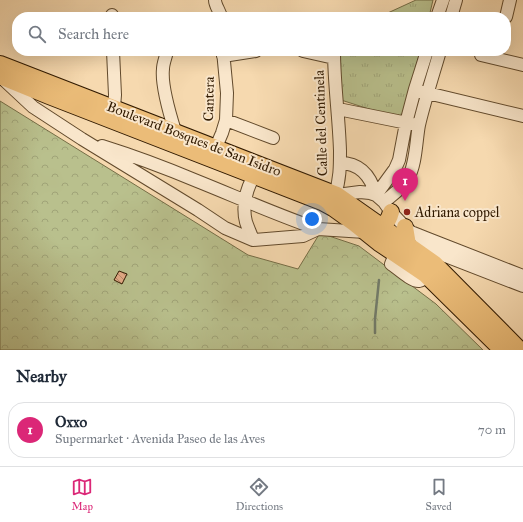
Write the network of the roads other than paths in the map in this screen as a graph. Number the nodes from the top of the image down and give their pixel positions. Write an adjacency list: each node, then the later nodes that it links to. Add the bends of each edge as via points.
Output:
1 (215, 0): 5 (street)
2 (443, 0): 6 (street)
3 (456, 0): 7 (street)
4 (510, 0): 8 (street)
5 (220, 12)
6 (439, 12)
7 (452, 12)
8 (507, 12)
9 (113, 56): 21 (street)
10 (166, 56): 27 (street, via 163,82)
11 (223, 56): 24 (street, Cantera, via 227,93)
12 (334, 56): 31 (street, Calle del Centinela)
13 (425, 56): 19 (street)
14 (438, 56): 20 (street)
15 (500, 56): 17 (street)
16 (0, 64): 21 (main road, Boulevard Bosques de San Isidro)
17 (523, 65)
18 (0, 76): 29 (street, via 30,106); 32 (main road, Boulevard Bosques de San Isidro)
19 (415, 90): 20 (street); 25 (street)
20 (427, 93): 23 (street); 26 (street)
21 (114, 108): 27 (main road, Boulevard Bosques de San Isidro)
22 (343, 110): 25 (street)
23 (523, 116)
24 (226, 120): 28 (street); 30 (street, Cantera)
25 (406, 123): 26 (street); 35 (street, via 399,160)
26 (419, 125): 35 (street, via 413,168 408,179)
27 (175, 131): 30 (main road, Boulevard Bosques de San Isidro)
28 (273, 138)
29 (82, 139): 34 (street, via 196,180); 40 (street, via 225,228)
30 (216, 147): 33 (main road, Boulevard Bosques de San Isidro)
31 (340, 163): 33 (street, Calle del Centinela); 35 (street, via 354,165 363,170)
32 (254, 176): 34 (street); 39 (main road, Boulevard Bosques de San Isidro, via 334,208)
33 (336, 194): 35 (street, via 370,193); 36 (main road, Boulevard Bosques de San Isidro)
34 (244, 201): 38 (street); 40 (street, via 246,221)
35 (384, 203): 36 (main road, via 389,220); 37 (street)
36 (381, 226): 39 (main road); 41 (main road, Boulevard Bosques de San Isidro)
37 (405, 227): 41 (main road); 42 (street, via 411,232)
38 (318, 229): 39 (street); 40 (street, via 303,236)
39 (365, 232): 41 (main road, Boulevard Bosques de San Isidro)
40 (253, 240)
41 (397, 249): 43 (street, via 425,248); 44 (main road, via 432,272)
42 (523, 276)
43 (523, 286)
44 (501, 343): 45 (main road)
45 (520, 350)

